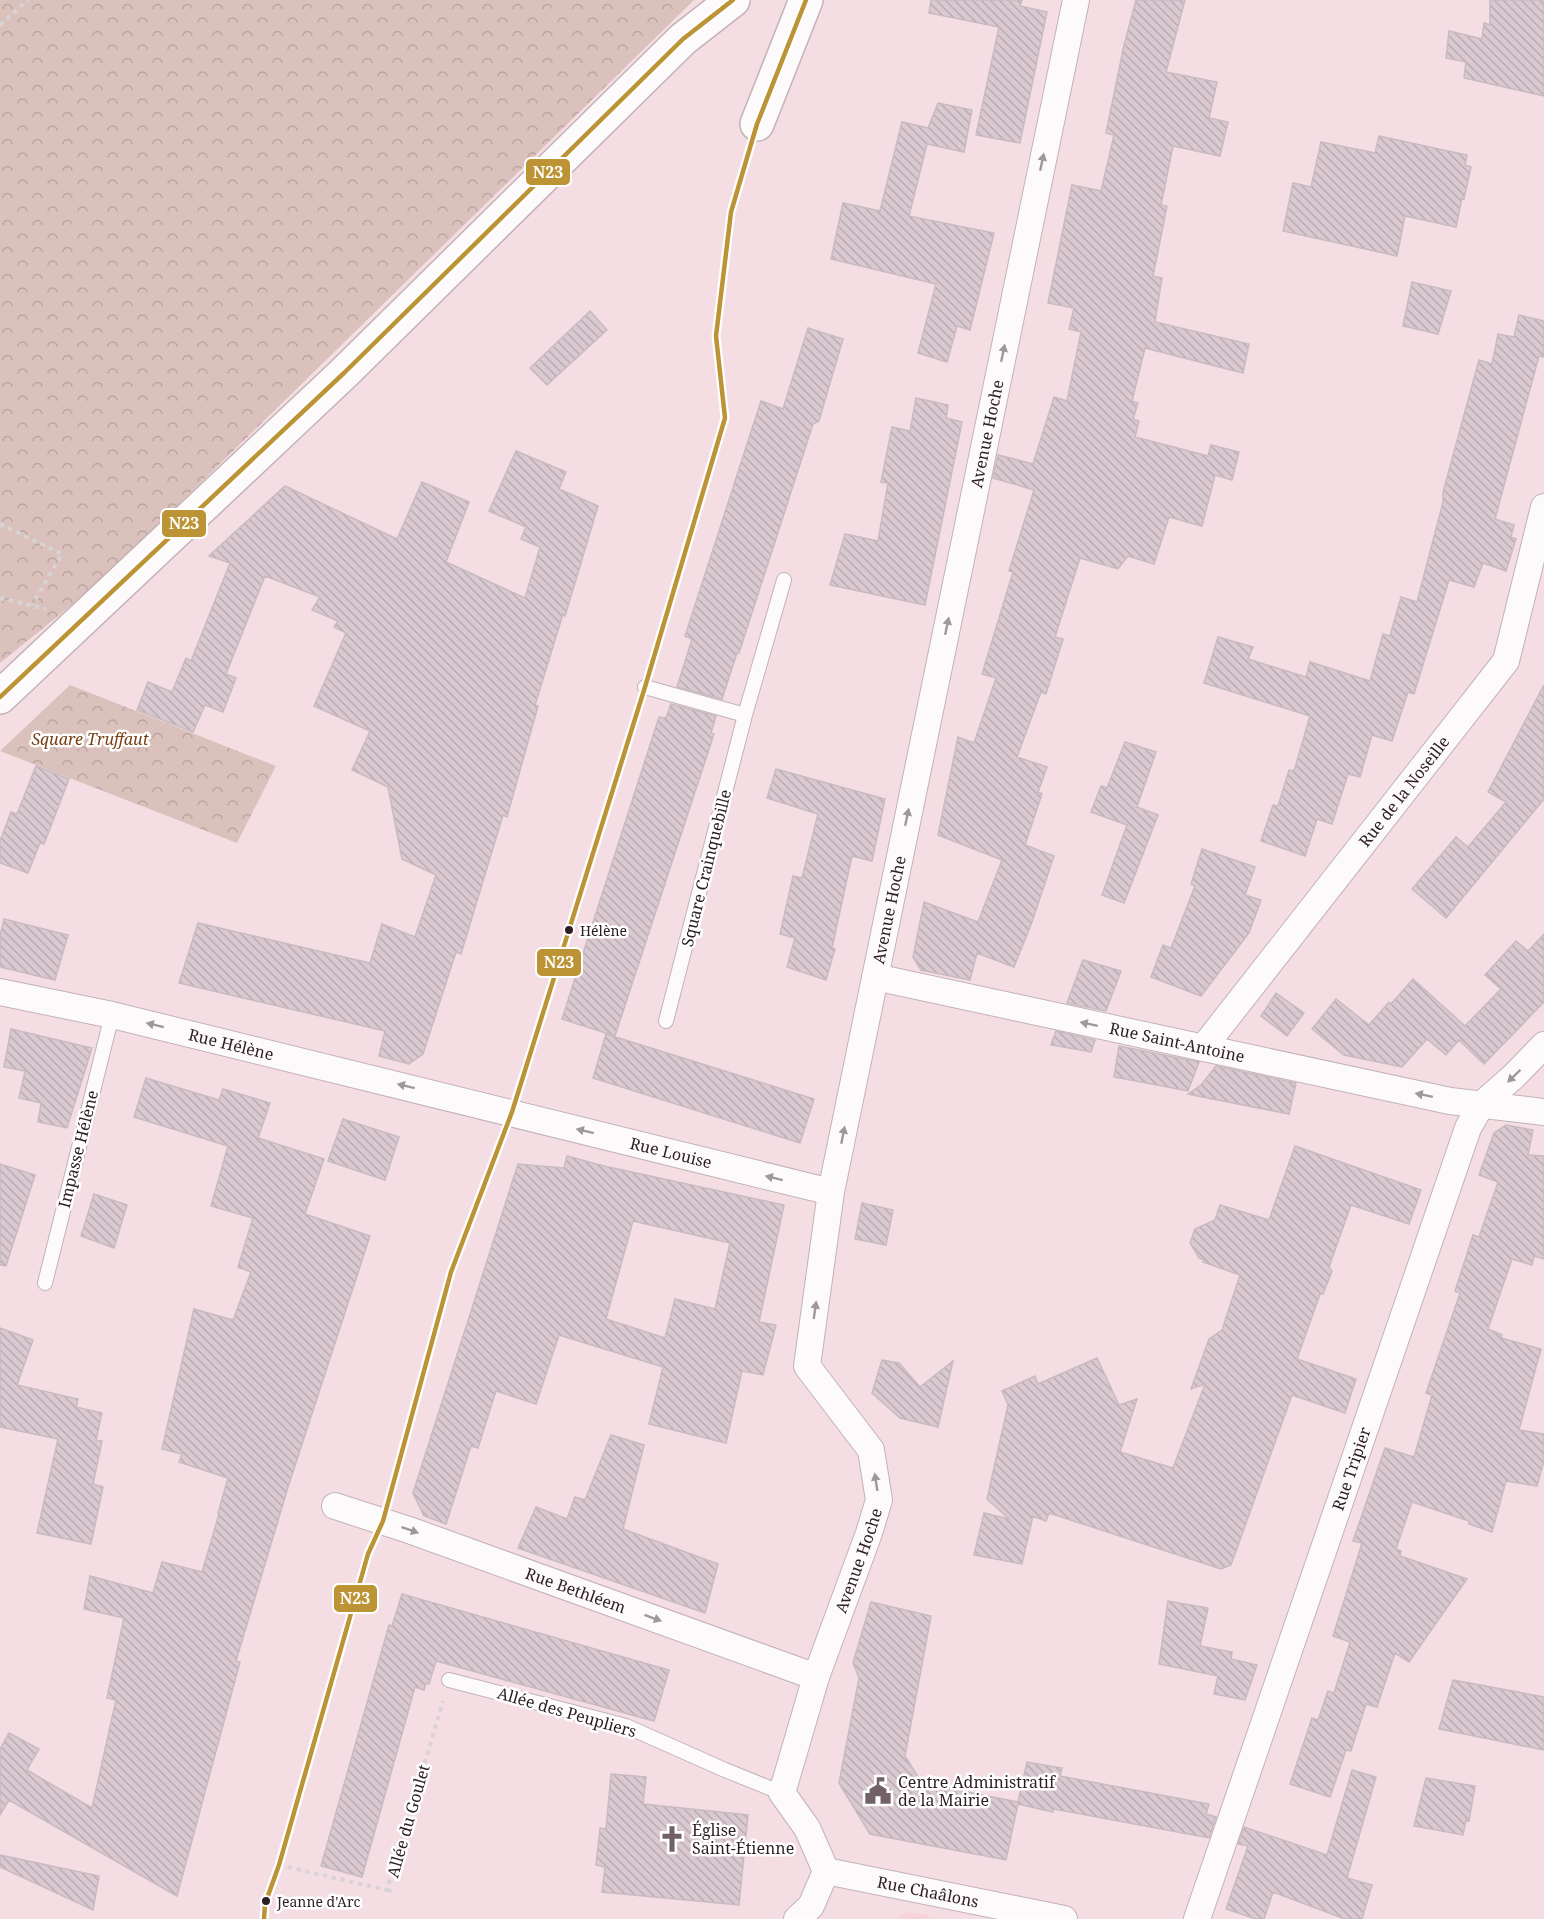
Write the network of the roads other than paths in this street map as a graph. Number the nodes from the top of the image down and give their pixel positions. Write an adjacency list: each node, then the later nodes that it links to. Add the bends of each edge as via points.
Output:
1 (733, 0): 8 (street, via 683,39 336,381)
2 (806, 0): 4 (street)
3 (1076, 0): 10 (street, Avenue Hoche, one-way to 3)
4 (757, 124)
5 (1544, 507): 15 (street, Rue de la Noseille, via 1506,661)
6 (784, 580): 9 (lane, Square Crainquebille)
7 (645, 687): 9 (lane)
8 (0, 697)
9 (745, 715): 13 (lane, Square Crainquebille)
10 (874, 977): 15 (street, Rue Saint-Antoine, one-way to 10); 19 (street, Avenue Hoche, one-way to 10)
11 (0, 992): 12 (street, Rue Hélène)
12 (112, 1014): 17 (street, Rue Hélène, one-way to 12); 20 (lane, Impasse Hélène)
13 (666, 1021)
14 (1544, 1045): 16 (street, Rue Tripier, one-way to 16)
15 (1203, 1048): 16 (street, Rue Saint-Antoine, one-way to 15)
16 (1481, 1105): 18 (street, Rue Saint-Antoine); 28 (street, Rue Tripier, via 1467,1128)
17 (512, 1112): 19 (street, Rue Louise, one-way to 17)
18 (1544, 1112)
19 (831, 1192): 22 (street, Avenue Hoche, one-way to 19, via 879,1500 871,1450 807,1366)
20 (45, 1283)
21 (335, 1506): 22 (street, Rue Bethléem, one-way to 22)
22 (816, 1677): 24 (street, Avenue Hoche)
23 (449, 1680): 24 (lane, Allée des Peupliers, via 626,1726)
24 (782, 1793): 25 (street, via 807,1828)
25 (826, 1871): 26 (street, via 811,1906); 27 (street, Rue Chaâlons)
26 (797, 1919)
27 (1064, 1919)
28 (1197, 1919)

